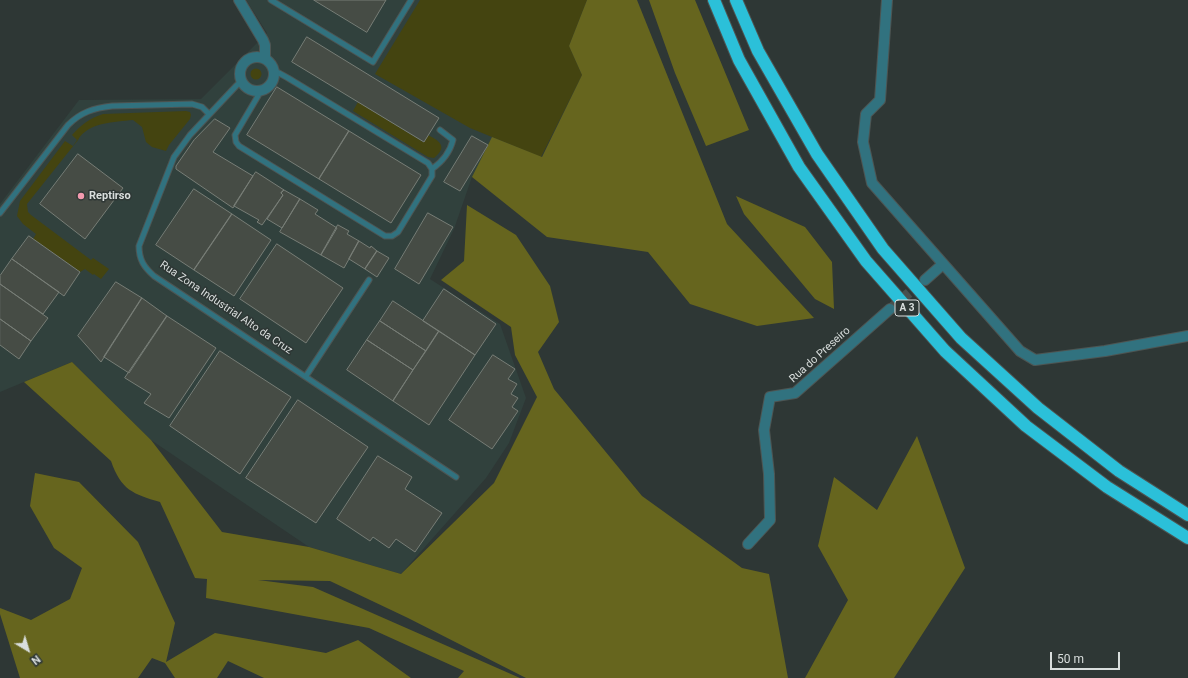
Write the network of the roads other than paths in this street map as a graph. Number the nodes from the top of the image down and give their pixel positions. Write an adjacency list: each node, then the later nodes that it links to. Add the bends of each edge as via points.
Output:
1 (238, 0): 7 (street, via 263,40)
2 (271, 0): 3 (lane, via 373,62)
3 (412, 0)
4 (714, 0): 23 (highway, A 3, via 739,60 799,167 866,261 946,351 1026,426 1107,487)
5 (736, 0): 22 (highway, A 3, via 758,51 817,154 883,249 961,338 1038,408 1119,471)
6 (887, 0): 15 (street, via 880,100 866,114 863,142 872,182)
7 (265, 59): 8 (street); 9 (street, via 253,58 243,63 239,74)
8 (274, 72): 10 (street, via 271,85); 13 (lane, via 428,163)
9 (241, 82): 10 (street, via 250,91); 11 (lane, Rua Zona Industrial Alto da Cruz)
10 (258, 92): 13 (lane, via 235,135 239,146 385,236 392,236 398,232 432,176)
11 (209, 114): 14 (lane, via 202,107 192,104 112,106 88,111 68,125); 20 (lane, Rua Zona Industrial Alto da Cruz, via 179,150 169,169 139,246 141,262 154,276)
12 (440, 130): 13 (lane, via 453,140 440,164)
13 (432, 169)
14 (0, 213)
15 (943, 264): 17 (street); 19 (street, via 1020,351 1035,360)
16 (369, 280): 20 (lane)
17 (925, 280)
18 (890, 309): 24 (street, Rua do Preseiro, via 795,393 770,397 764,430 769,474 770,520)
19 (1188, 336)
20 (306, 376): 21 (lane, Rua Zona Industrial Alto da Cruz)
21 (456, 477)
22 (1188, 515)
23 (1188, 538)
24 (748, 544)

